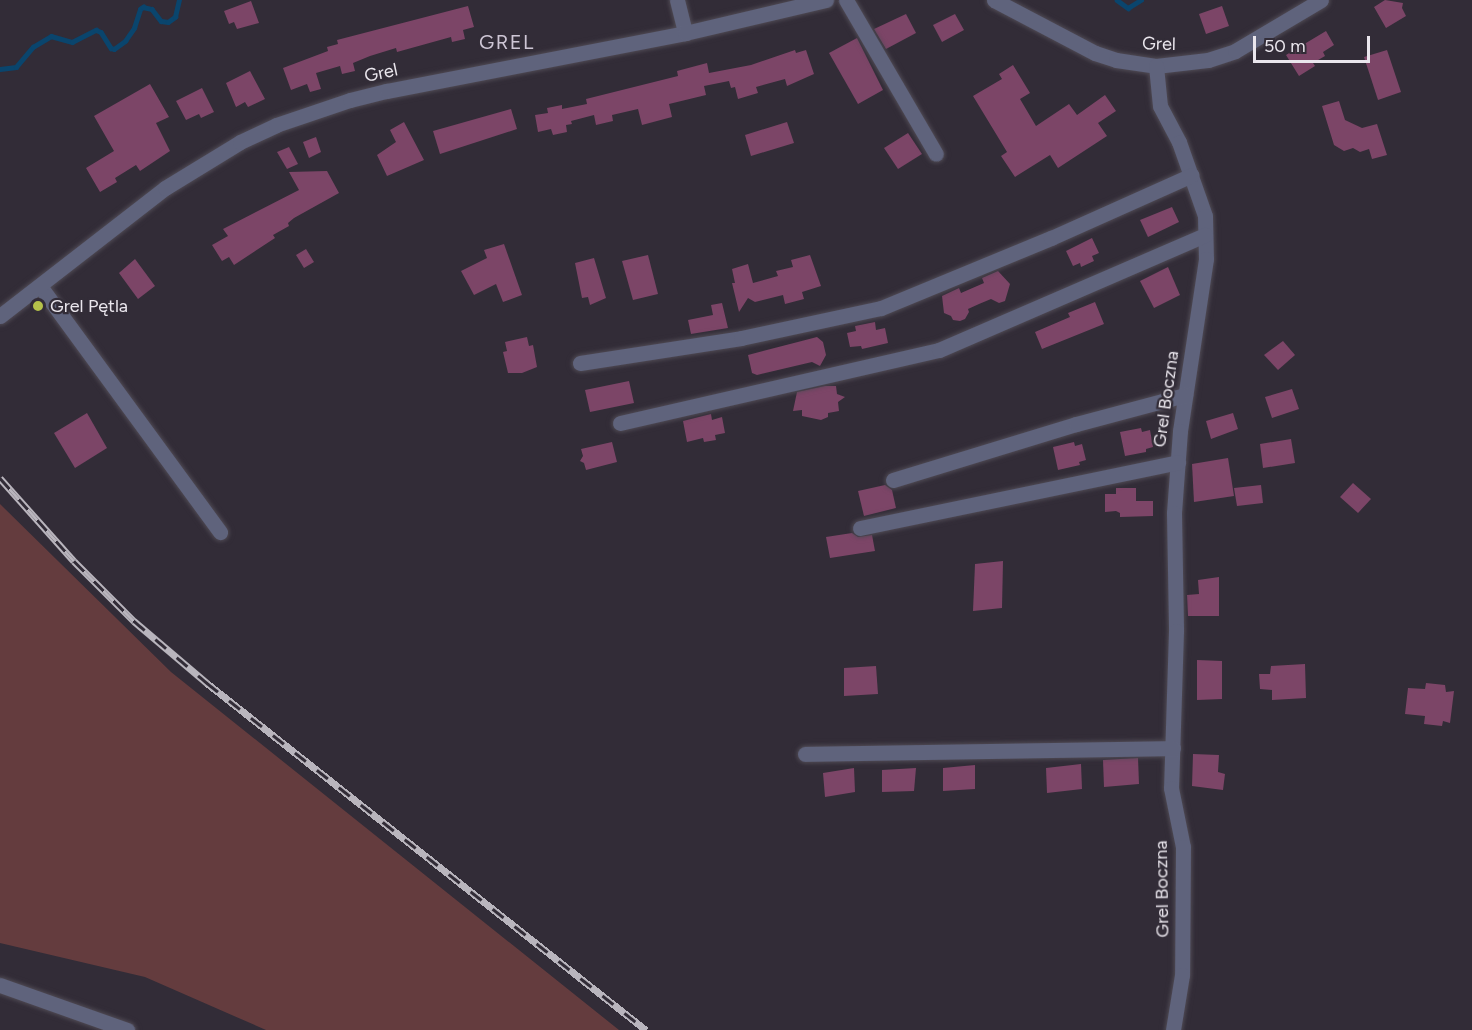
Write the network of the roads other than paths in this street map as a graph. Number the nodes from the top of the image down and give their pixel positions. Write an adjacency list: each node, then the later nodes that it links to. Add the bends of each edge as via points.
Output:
1 (677, 0): 6 (street)
2 (826, 0): 6 (street, Grel)
3 (846, 0): 8 (street)
4 (994, 0): 7 (street, Grel, via 1095,53)
5 (1322, 0): 7 (street, Grel, via 1235,51 1208,60)
6 (685, 33): 11 (street, Grel, via 387,91 276,125 231,147 165,188)
7 (1156, 66): 9 (street, Grel Boczna, via 1160,106)
8 (936, 154)
9 (1192, 175): 10 (street, Grel Boczna, via 1205,216); 13 (street, via 881,308 741,338)
10 (1205, 235): 14 (street, Grel Boczna, via 1206,259); 15 (street, via 939,350)
11 (40, 286): 12 (street, Grel); 19 (street)
12 (0, 316)
13 (579, 363)
14 (1185, 395): 16 (street, Grel Boczna); 17 (street)
15 (620, 423)
16 (1178, 462): 18 (street); 20 (street, Grel Boczna, via 1174,513)
17 (893, 480)
18 (860, 528)
19 (220, 532)
20 (1173, 748): 21 (street); 24 (street, Grel Boczna, via 1171,788 1183,847 1182,975)
21 (805, 754)
22 (0, 986): 23 (street)
23 (128, 1030)
24 (1173, 1030)

